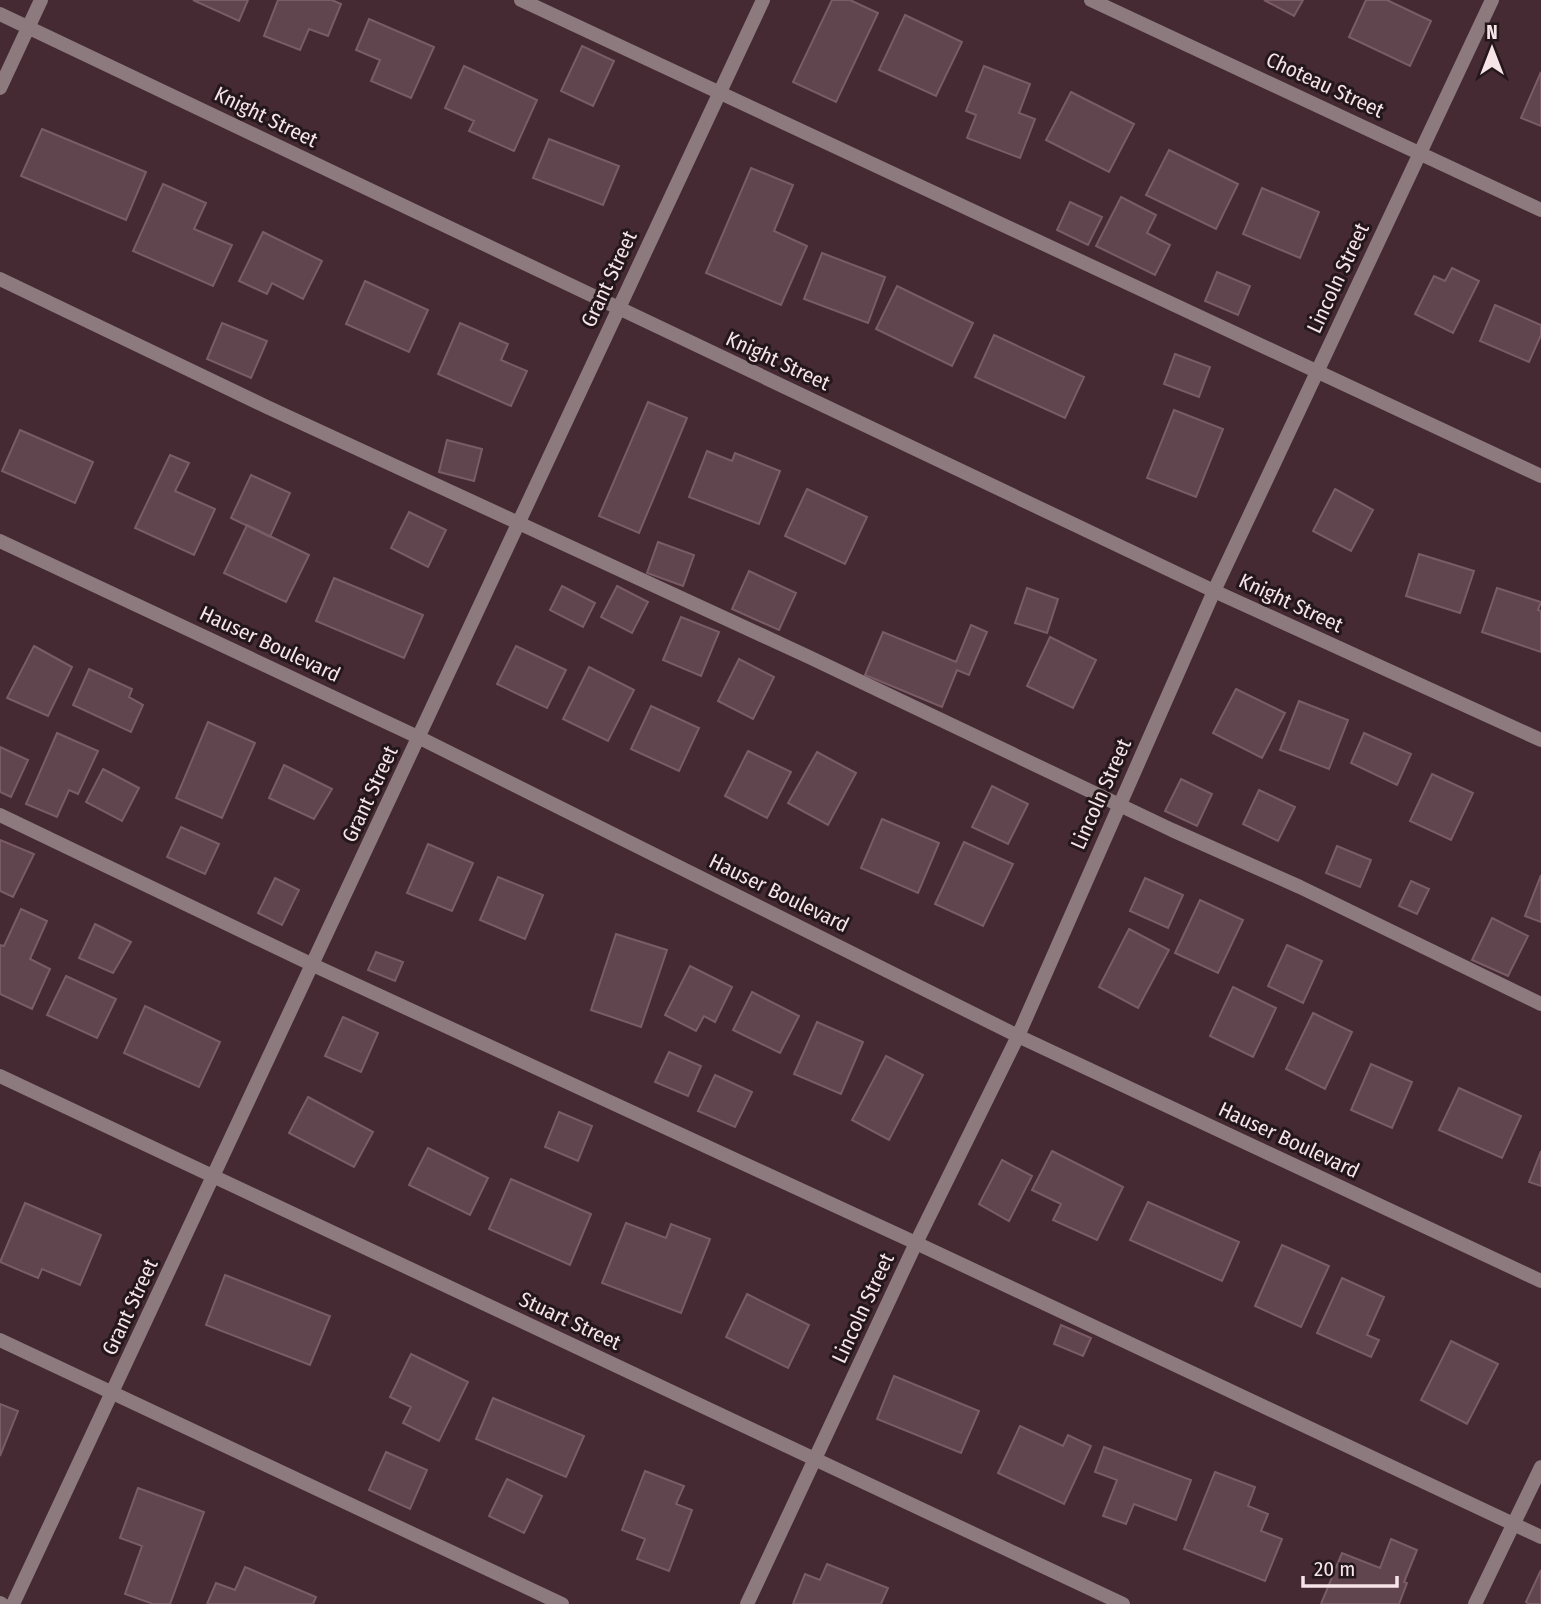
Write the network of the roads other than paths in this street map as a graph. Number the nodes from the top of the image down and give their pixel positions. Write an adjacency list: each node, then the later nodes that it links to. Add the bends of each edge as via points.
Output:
1 (41, 0): 7 (street)
2 (521, 0): 9 (street)
3 (763, 0): 9 (street, Grant Street)
4 (1091, 0): 10 (street, Choteau Street)
5 (1492, 0): 10 (street, Lincoln Street)
6 (0, 14): 7 (street, Knight Street)
7 (29, 27): 8 (street); 13 (street, Knight Street)
8 (0, 88)
9 (719, 93): 13 (street, Grant Street); 14 (street)
10 (1419, 152): 11 (street, Choteau Street); 14 (street, Lincoln Street)
11 (1541, 210)
12 (0, 279): 16 (street)
13 (618, 309): 16 (street, Grant Street); 18 (street, Knight Street)
14 (1318, 372): 15 (street); 18 (street, Lincoln Street)
15 (1541, 476)
16 (518, 524): 19 (street, Grant Street); 21 (street)
17 (0, 541): 19 (street, Hauser Boulevard)
18 (1214, 591): 20 (street, Knight Street); 21 (street, Lincoln Street)
19 (420, 737): 23 (street, Grant Street); 25 (street, Hauser Boulevard)
20 (1541, 740)
21 (1119, 805): 24 (street); 25 (street, Lincoln Street)
22 (0, 815): 23 (street)
23 (313, 965): 27 (street, Grant Street); 28 (street)
24 (1541, 1004)
25 (1018, 1036): 28 (street, Lincoln Street); 29 (street, Hauser Boulevard)
26 (0, 1076): 27 (street, Stuart Street)
27 (214, 1177): 31 (street, Grant Street); 32 (street, Stuart Street)
28 (916, 1243): 32 (street, Lincoln Street); 34 (street)
29 (1541, 1281)
30 (0, 1340): 31 (street)
31 (113, 1392): 36 (street, Grant Street); 37 (street)
32 (816, 1460): 38 (street, Lincoln Street); 39 (street, Stuart Street)
33 (1541, 1467): 34 (street)
34 (1513, 1523): 35 (street); 40 (street)
35 (1541, 1537)
36 (13, 1604)
37 (562, 1604)
38 (747, 1604)
39 (1123, 1604)
40 (1475, 1604)

